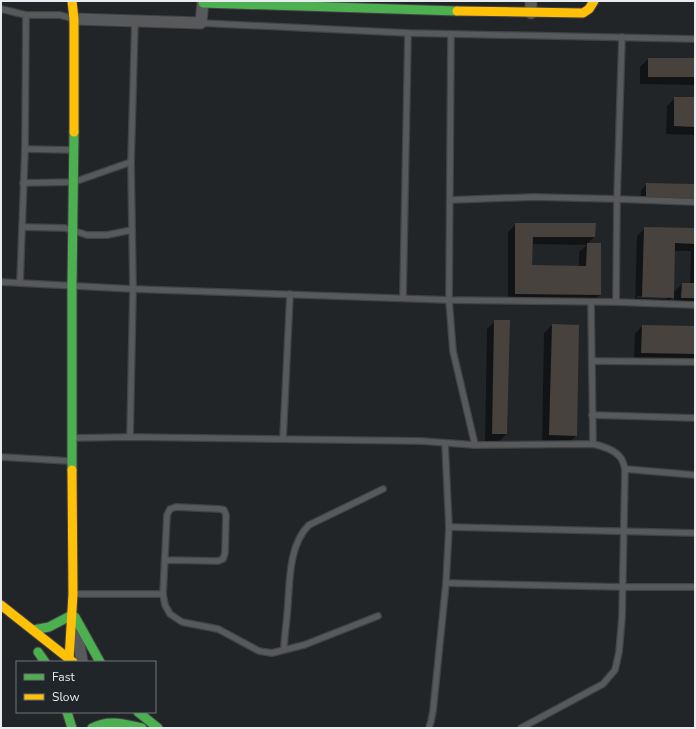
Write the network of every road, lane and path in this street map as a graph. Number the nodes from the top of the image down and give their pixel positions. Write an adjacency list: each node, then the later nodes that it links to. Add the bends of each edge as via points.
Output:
1 (72, 1): 12 (main road)
2 (531, 1): 10 (street)
3 (594, 1): 10 (main road, via 583,13)
4 (203, 2): 5 (main road); 14 (street)
5 (255, 3): 6 (main road)
6 (315, 3): 7 (main road)
7 (382, 4): 8 (main road)
8 (462, 6): 10 (main road)
9 (1, 9): 11 (lane)
10 (531, 12)
11 (26, 16): 12 (lane, via 60,15); 19 (lane)
12 (74, 19): 13 (street); 20 (main road)
13 (135, 20): 14 (street); 21 (lane)
14 (201, 23): 15 (lane)
15 (408, 33): 16 (lane); 35 (lane)
16 (451, 34): 17 (lane); 25 (lane)
17 (622, 37): 18 (lane); 24 (lane)
18 (695, 39)
19 (25, 149): 20 (lane); 23 (lane)
20 (74, 150): 22 (main road)
21 (131, 162): 22 (lane); 29 (lane)
22 (74, 182): 23 (lane); 28 (main road)
23 (24, 183): 27 (lane)
24 (617, 199): 25 (lane, via 534,197); 26 (lane); 38 (lane)
25 (450, 200): 36 (lane)
26 (695, 202)
27 (22, 227): 28 (lane); 31 (lane)
28 (73, 230): 29 (lane, via 87,235 107,235); 32 (main road)
29 (132, 230): 33 (lane)
30 (1, 282): 31 (lane)
31 (20, 283): 32 (lane)
32 (72, 285): 33 (lane); 45 (main road)
33 (133, 289): 34 (lane); 44 (lane)
34 (290, 294): 35 (lane); 46 (lane)
35 (403, 298): 36 (lane)
36 (449, 300): 37 (lane); 49 (lane, via 453,351)
37 (591, 302): 38 (lane); 40 (lane)
38 (616, 302): 39 (lane)
39 (695, 305)
40 (592, 361): 41 (lane); 42 (lane)
41 (695, 362)
42 (592, 415): 43 (lane); 48 (lane)
43 (695, 418)
44 (130, 437): 45 (lane); 46 (lane)
45 (72, 438): 51 (main road)
46 (284, 439): 47 (lane, via 421,441)
47 (445, 444): 49 (lane); 55 (lane)
48 (593, 444): 49 (lane); 52 (lane, via 604,446 620,457)
49 (475, 445)
50 (1, 457): 51 (lane)
51 (72, 461): 63 (main road)
52 (625, 469): 53 (lane); 56 (lane)
53 (695, 475)
54 (383, 489): 68 (lane, via 309,525 302,531 289,575)
55 (449, 527): 56 (lane); 59 (lane)
56 (624, 532): 57 (lane); 60 (lane)
57 (695, 533)
58 (165, 560): 58 (lane, via 223,559 226,515 224,510 176,507 170,509 167,515); 62 (lane)
59 (446, 583): 60 (lane); 83 (lane)
60 (623, 587): 61 (lane); 84 (lane, via 619,652 615,670 603,684)
61 (695, 587)
62 (163, 594): 63 (lane); 68 (lane, via 170,614 182,622 218,629 259,651 272,653)
63 (73, 599): 65 (street)
64 (1, 605): 67 (main road)
65 (74, 616): 67 (main road, via 54,626); 71 (main road); 72 (street); 73 (main road)
66 (378, 616): 68 (lane, via 304,645)
67 (32, 630): 71 (main road)
68 (284, 650)
69 (44, 661): 70 (main road, via 36,650)
70 (50, 661)
71 (71, 661)
72 (82, 661)
73 (99, 661)
74 (68, 713): 78 (main road)
75 (71, 713): 78 (main road)
76 (139, 713): 82 (main road)
77 (128, 716): 81 (main road)
78 (76, 727)
79 (92, 728): 80 (main road, via 106,722)
80 (142, 728)
81 (146, 728)
82 (158, 728)
83 (429, 728)
84 (521, 728)

